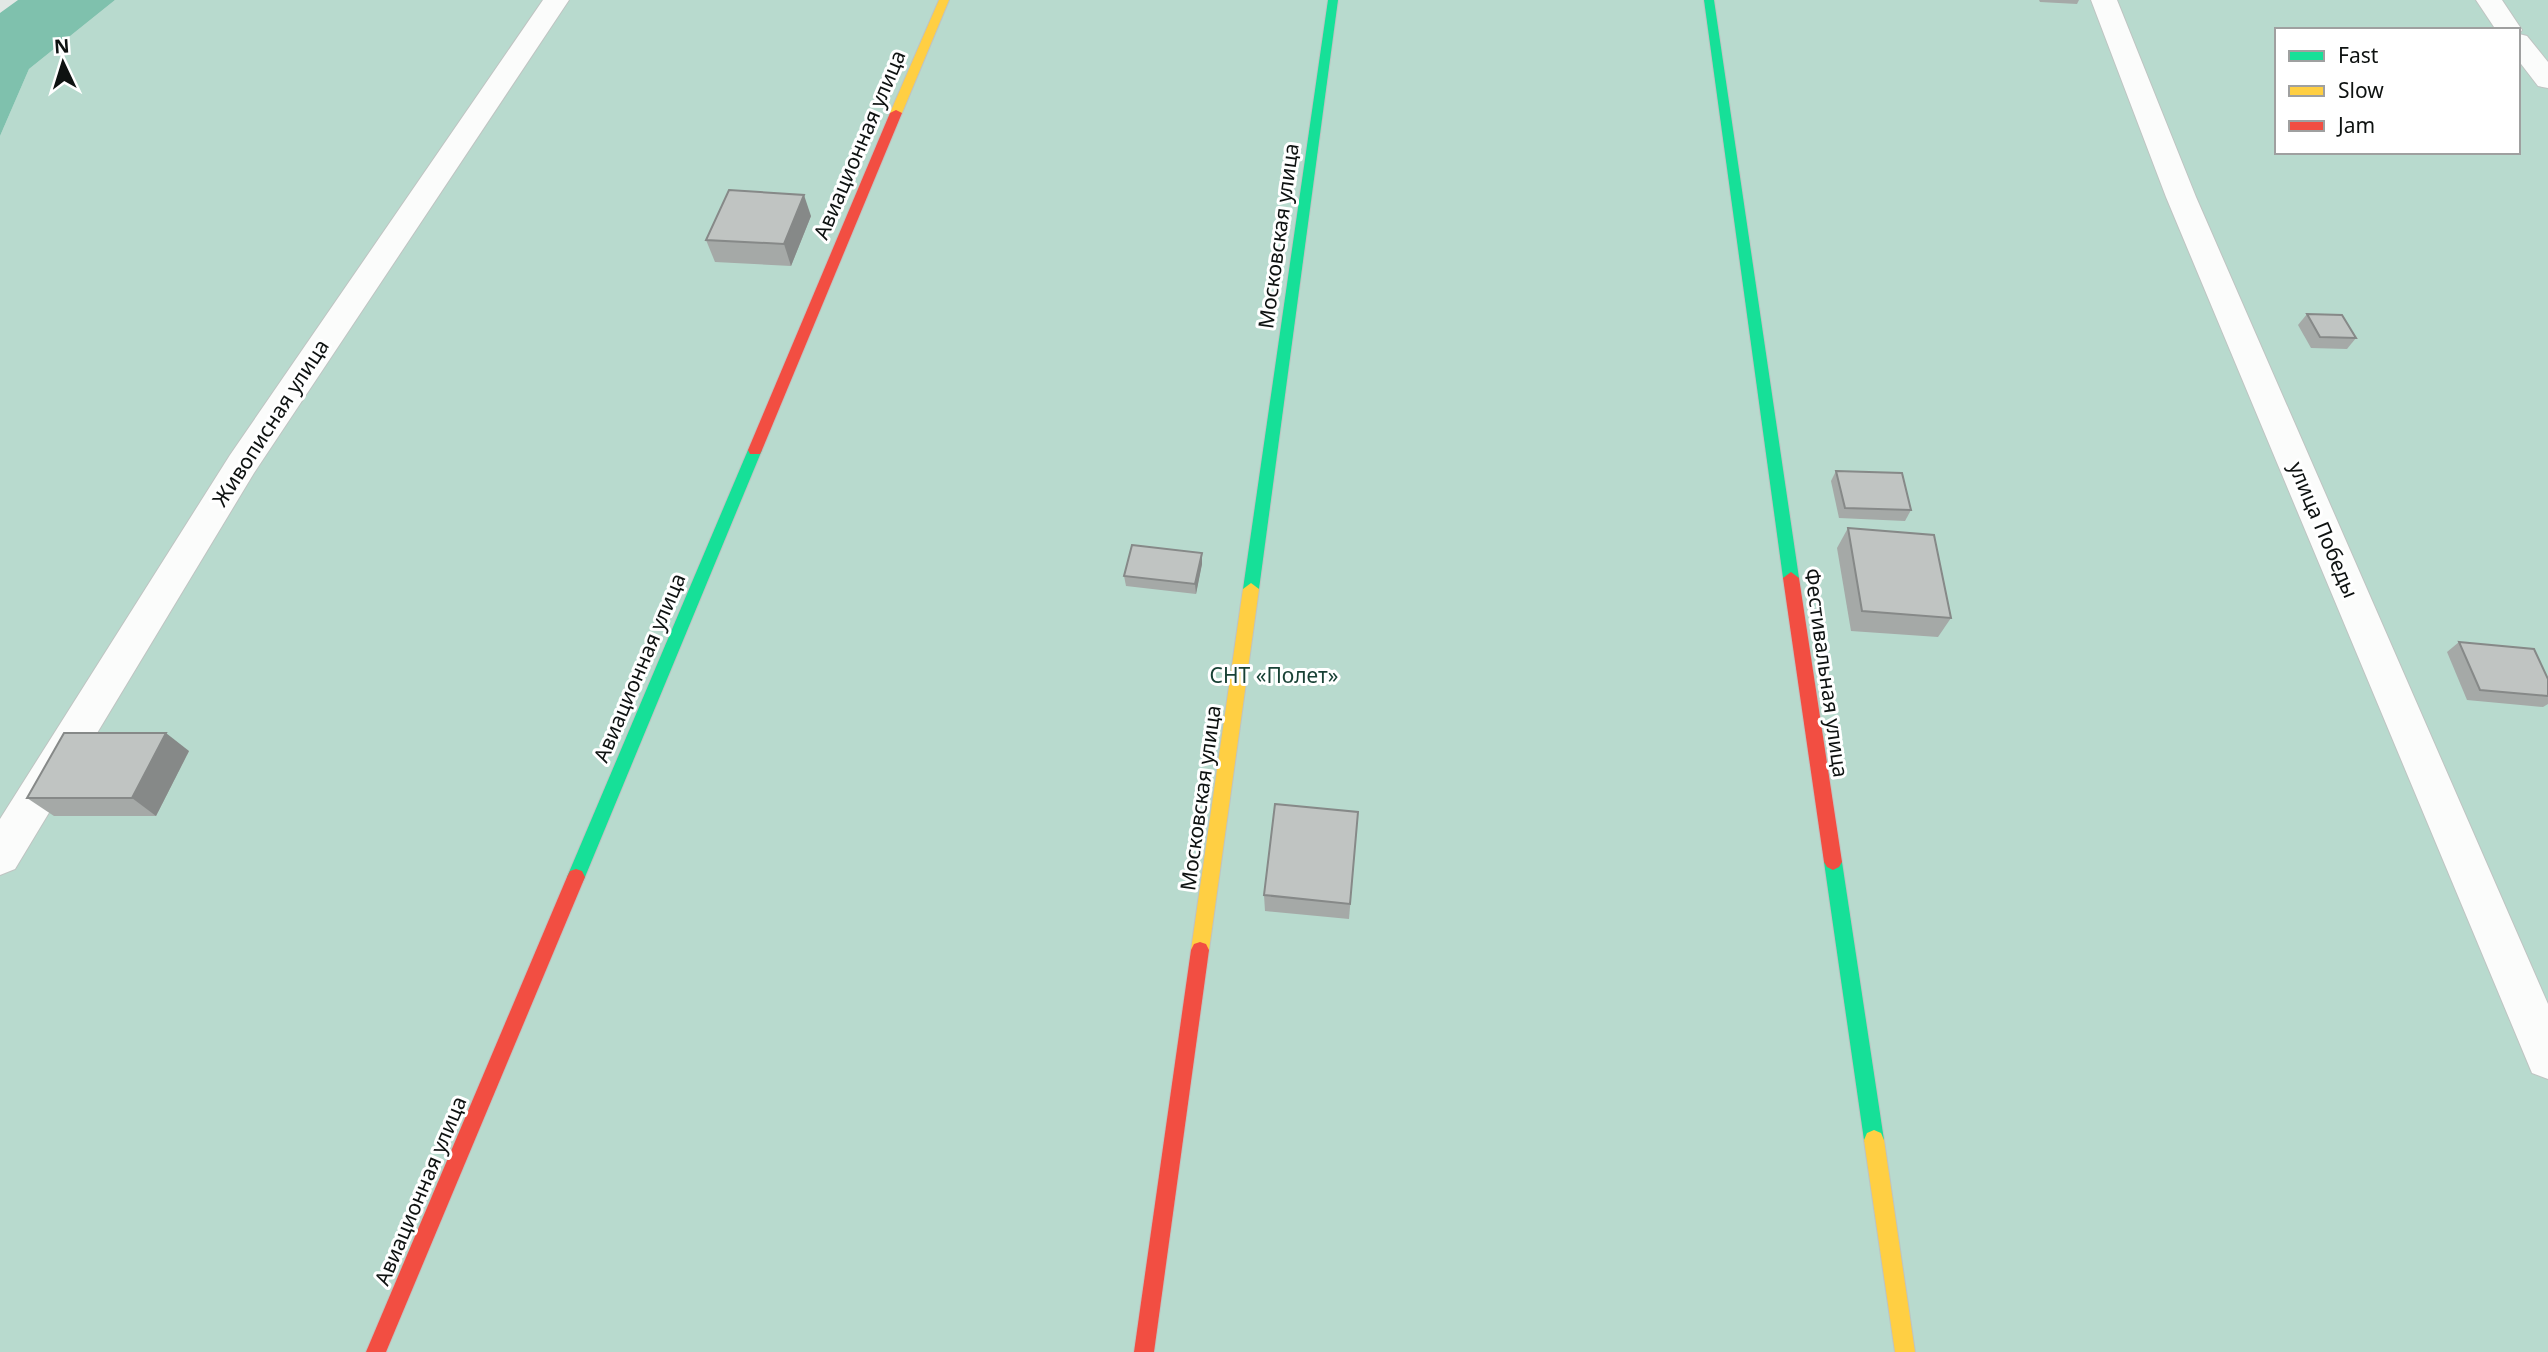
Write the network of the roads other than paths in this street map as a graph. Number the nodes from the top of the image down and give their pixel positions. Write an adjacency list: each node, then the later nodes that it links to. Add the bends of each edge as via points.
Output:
1 (556, 0): 10 (street, Живописная улица, via 242,464)
2 (944, 0): 12 (street, Авиационная улица)
3 (1333, 0): 13 (street, Московская улица)
4 (1709, 0): 14 (street, Фестивальная улица)
5 (2104, 0): 11 (street, улица Победы, via 2181,197)
6 (2489, 0): 7 (street)
7 (2508, 28)
8 (2520, 45): 9 (street)
9 (2548, 80)
10 (0, 856)
11 (2548, 1057)
12 (376, 1352)
13 (1144, 1352)
14 (1905, 1352)

